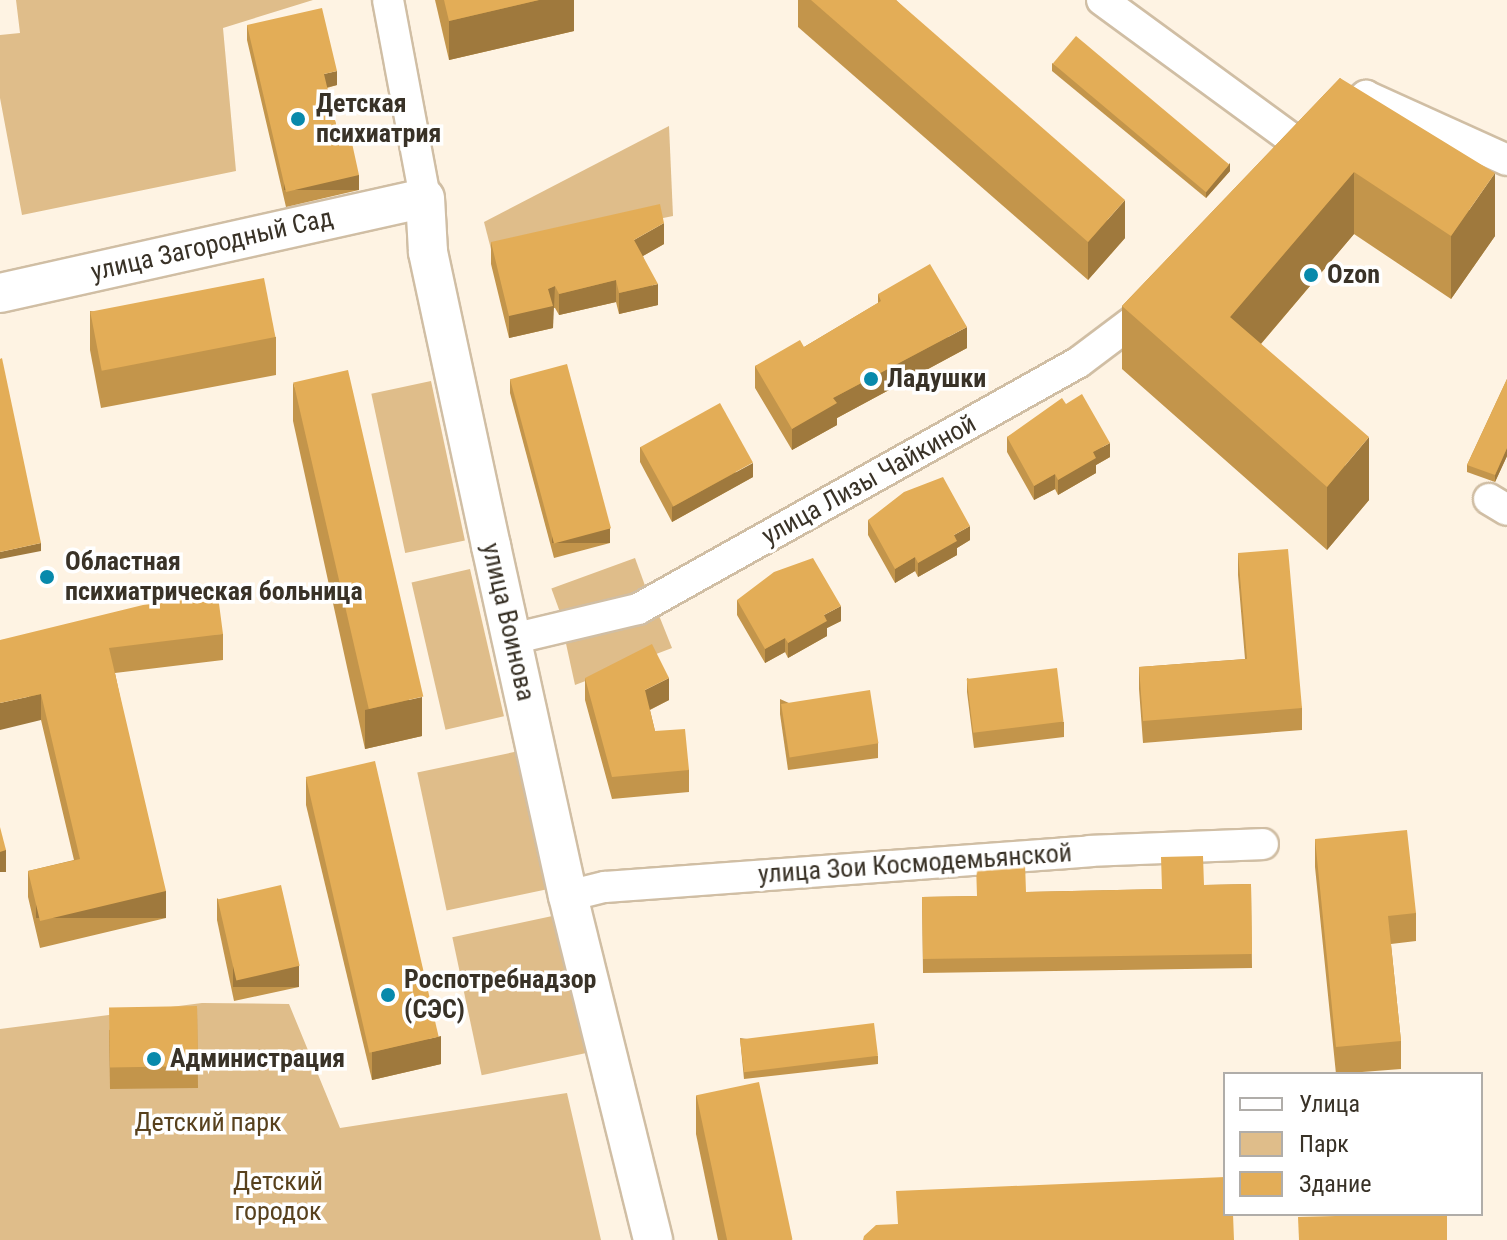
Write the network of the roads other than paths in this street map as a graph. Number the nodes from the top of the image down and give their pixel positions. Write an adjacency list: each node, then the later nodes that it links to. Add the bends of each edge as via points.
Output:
1 (388, 0): 4 (street, улица Воинова)
2 (1102, 0): 3 (street, via 1294,158 1366,96)
3 (1507, 160)
4 (425, 198): 6 (street, улица Загородный Сад); 7 (street, улица Воинова, via 428,252)
5 (1174, 287): 7 (street, улица Лизы Чайкиной, via 1079,362 638,609)
6 (0, 293)
7 (512, 639): 9 (street, улица Воинова)
8 (1263, 844): 9 (street, улица Зои Космодемьянской, via 1090,851 605,887)
9 (568, 896): 10 (street, улица Воинова)
10 (653, 1240)

